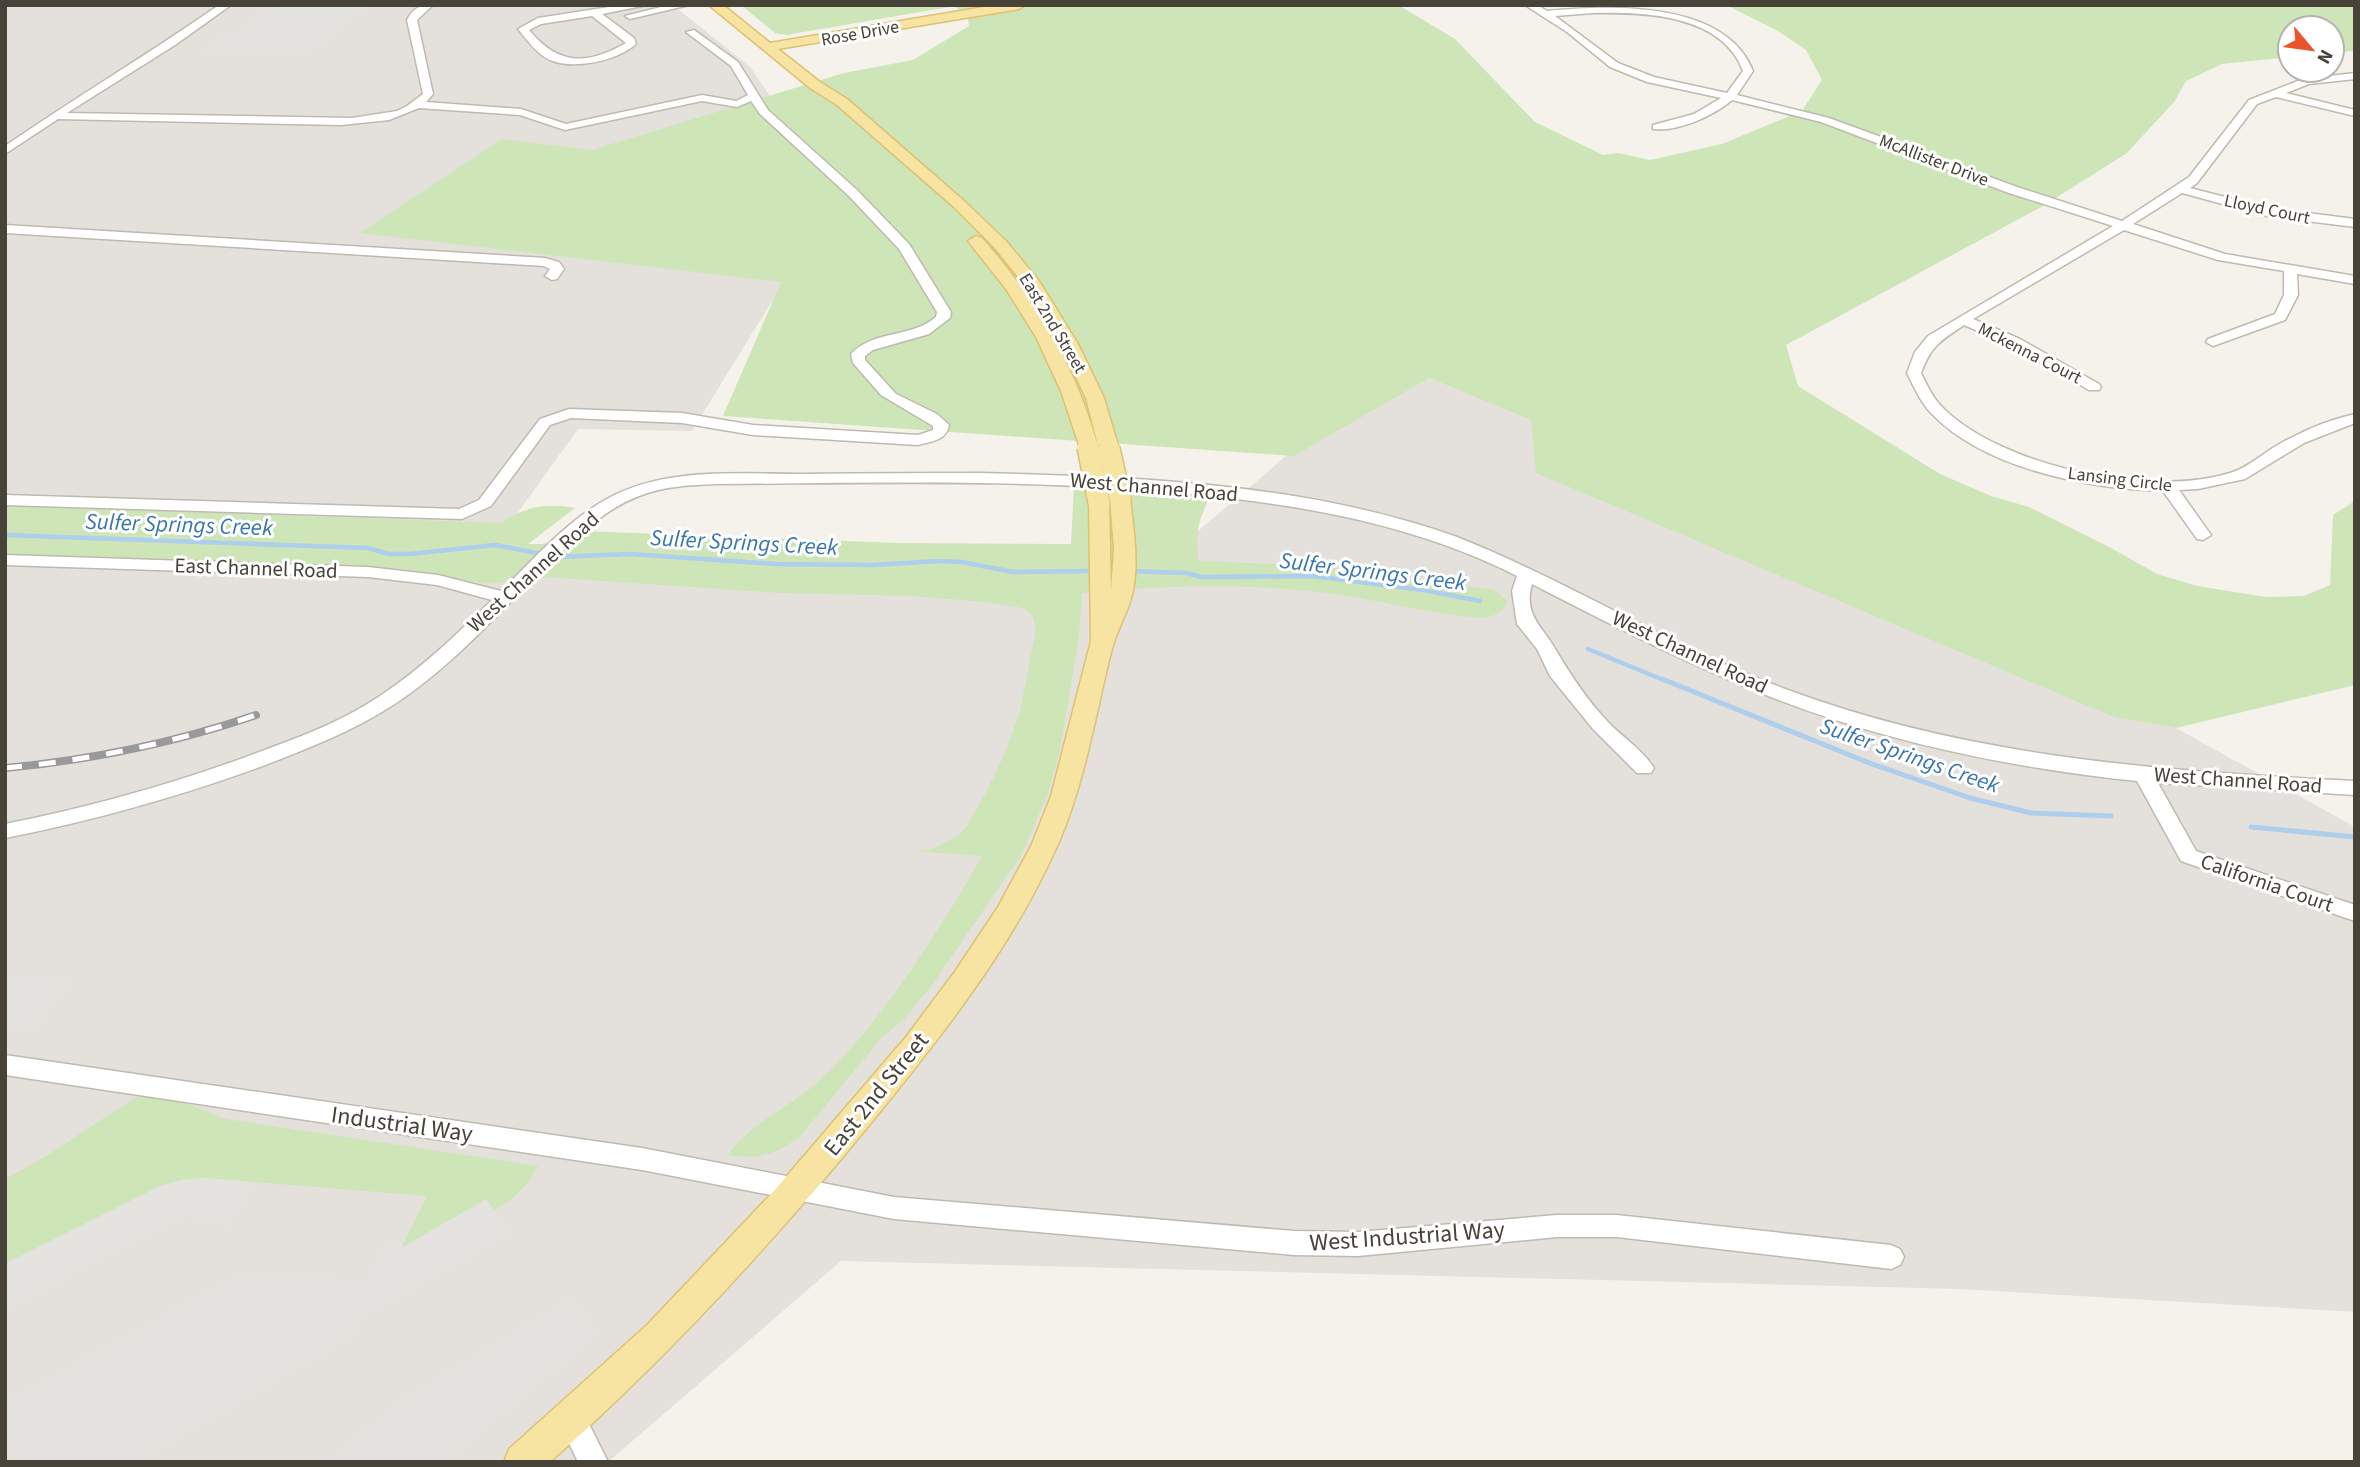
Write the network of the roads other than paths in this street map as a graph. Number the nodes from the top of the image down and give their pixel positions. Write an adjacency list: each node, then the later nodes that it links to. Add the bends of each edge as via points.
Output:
1 (226, 5): 21 (street)
2 (428, 5): 19 (street, via 412,20 428,87)
3 (642, 5): 10 (street)
4 (684, 5): 10 (street)
5 (715, 5): 13 (main road, East 2nd Street)
6 (992, 5): 12 (main road, Rose Drive)
7 (1019, 5): 12 (main road, Rose Drive)
8 (1530, 5): 9 (street, McAllister Drive)
9 (1547, 15): 17 (street, McAllister Drive, via 1624,70 1669,85); 17 (street, via 1633,10 1709,28 1745,61 1748,71)
10 (600, 17): 10 (street, via 631,44 606,55 561,61 548,55 523,29 538,21 576,14)
11 (691, 32): 18 (street, via 733,62)
12 (784, 45): 13 (main road, Rose Drive)
13 (769, 47): 15 (main road, East 2nd Street)
14 (2355, 76): 16 (street, Lansing Circle, via 2307,81)
15 (815, 85): 37 (main road, East 2nd Street, bridge, via 828,106 961,227 1018,295 1073,393); 37 (main road, East 2nd Street, bridge, via 842,102 959,204 1018,266 1052,316 1095,398 1110,449)
16 (2273, 93): 20 (street); 24 (street, Lansing Circle, via 2253,102 2193,180)
17 (1728, 96): 22 (street, via 1696,118); 26 (street, McAllister Drive, via 1846,127)
18 (751, 97): 19 (street, via 737,104 702,98 565,127 521,112); 36 (street, via 904,247 944,312 929,330 870,345 858,354 885,392 941,425 935,436 918,440 753,430 682,418 569,413 545,422 485,503 462,514)
19 (418, 105): 21 (street, via 355,122)
20 (2355, 113)
21 (57, 116): 23 (street)
22 (1657, 127)
23 (5, 151)
24 (2181, 189): 25 (street, Lloyd Court, via 2267,212); 26 (street, Lansing Circle)
25 (2355, 223)
26 (2122, 226): 28 (street, McAllister Drive, via 2224,257); 31 (street, Lansing Circle)
27 (5, 229): 29 (street, via 545,262 557,269)
28 (2290, 271): 30 (street, McAllister Drive); 32 (street, via 2291,295 2280,317)
29 (552, 276)
30 (2355, 281)
31 (1965, 321): 33 (street, Mckenna Court, via 2015,342); 35 (street, Lansing Circle, via 1933,339 1914,373 1939,413 1965,433 2034,465 2084,478)
32 (2213, 342)
33 (2094, 387)
34 (2355, 418): 35 (street, Lansing Circle, via 2293,442 2233,478)
35 (2169, 488): 38 (street)
36 (5, 500)
37 (1109, 500): 42 (main road, East 2nd Street, via 1099,548); 42 (main road, East 2nd Street, via 1125,541)
38 (2203, 535)
39 (5, 560): 41 (street, East Channel Road, via 368,572 438,580)
40 (1526, 574): 41 (street, West Channel Road, via 1444,537 1382,521 1149,483 1054,477 716,479 624,496 587,519); 43 (street, via 1521,591 1526,624 1600,725); 44 (street, West Channel Road, via 1690,655 1798,699 1991,752)
41 (503, 597): 46 (street, West Channel Road, via 405,687 332,731 151,795)
42 (1109, 600): 49 (main road, East 2nd Street, via 1082,736 1045,845 969,976)
43 (1644, 768)
44 (2144, 775): 45 (street, West Channel Road); 47 (street, California Court, via 2188,856)
45 (2355, 788)
46 (5, 831)
47 (2355, 913)
48 (5, 1065): 49 (street, Industrial Way, via 642,1159)
49 (798, 1190): 50 (street, West Industrial Way, via 894,1208 1294,1243 1358,1244 1557,1226 1617,1226); 51 (main road, East 2nd Street, via 646,1352)
50 (1891, 1257)
51 (572, 1420): 52 (main road, East 2nd Street); 53 (street)
52 (522, 1462)
53 (594, 1462)

